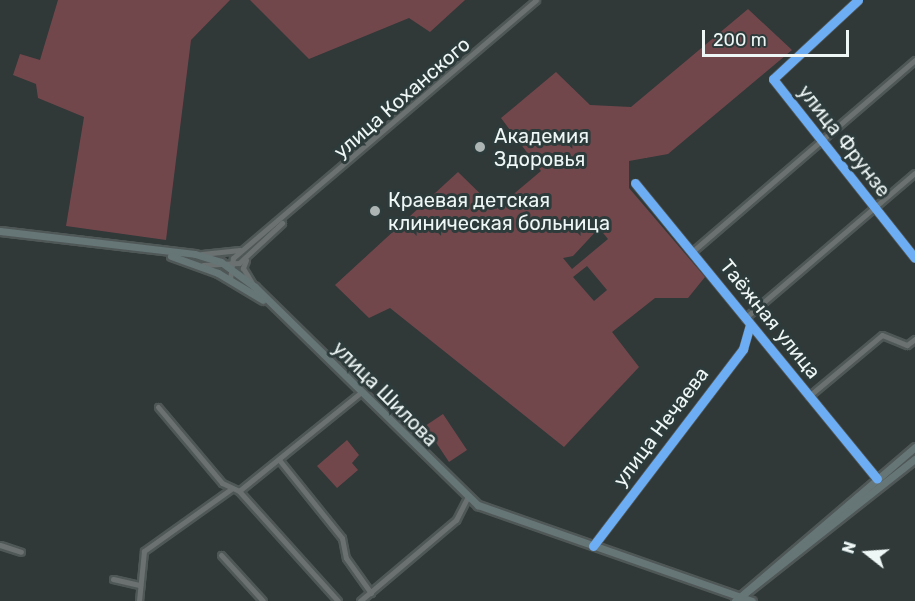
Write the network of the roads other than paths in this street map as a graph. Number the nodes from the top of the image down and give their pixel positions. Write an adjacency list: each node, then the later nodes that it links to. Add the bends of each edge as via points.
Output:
1 (536, 0): 8 (street, улица Коханского)
2 (858, 0): 4 (street, улица Фрунзе, via 774,73 775,84)
3 (915, 60): 4 (street)
4 (821, 140): 7 (street, улица Фрунзе); 11 (street)
5 (915, 173): 7 (street)
6 (635, 183): 11 (street, Таёжная улица)
7 (874, 208): 15 (street, улица Фрунзе); 21 (street)
8 (287, 218): 10 (street); 14 (street)
9 (0, 231): 12 (main road, улица Шилова)
10 (244, 249): 13 (street); 17 (street)
11 (693, 251): 21 (street, Таёжная улица)
12 (162, 252): 13 (main road, улица Шилова); 16 (main road)
13 (195, 254): 17 (main road, улица Шилова)
14 (248, 257): 17 (street); 19 (street, via 243,268)
15 (915, 258)
16 (193, 263): 17 (street); 18 (main road)
17 (229, 266): 18 (street); 19 (main road, улица Шилова)
18 (230, 279): 20 (main road)
19 (255, 287): 20 (main road, улица Шилова)
20 (268, 303): 24 (main road, улица Шилова)
21 (745, 318): 22 (street, Таёжная улица)
22 (750, 325): 25 (street, Таёжная улица); 35 (street, улица Нечаева, via 743,349)
23 (915, 339): 25 (street, via 907,345 882,336)
24 (360, 393): 29 (street); 33 (main road, улица Шилова)
25 (809, 396): 30 (street, Таёжная улица)
26 (158, 407): 31 (street)
27 (915, 447): 30 (main road)
28 (915, 459): 41 (main road)
29 (280, 461): 32 (street); 40 (street, via 342,538 346,558)
30 (877, 479): 41 (main road)
31 (231, 489): 32 (street); 39 (street, via 144,551)
32 (239, 491): 44 (street)
33 (467, 498): 35 (main road, улица Шилова, via 495,513); 40 (street, via 456,520)
34 (0, 545): 36 (street)
35 (592, 546): 41 (main road, улица Шилова)
36 (21, 552)
37 (221, 555): 43 (street)
38 (113, 579): 39 (street)
39 (140, 585): 42 (street)
40 (371, 593): 45 (street)
41 (737, 599): 46 (main road, улица Шилова)
42 (139, 601)
43 (263, 601)
44 (338, 601)
45 (360, 601)
46 (752, 601)

